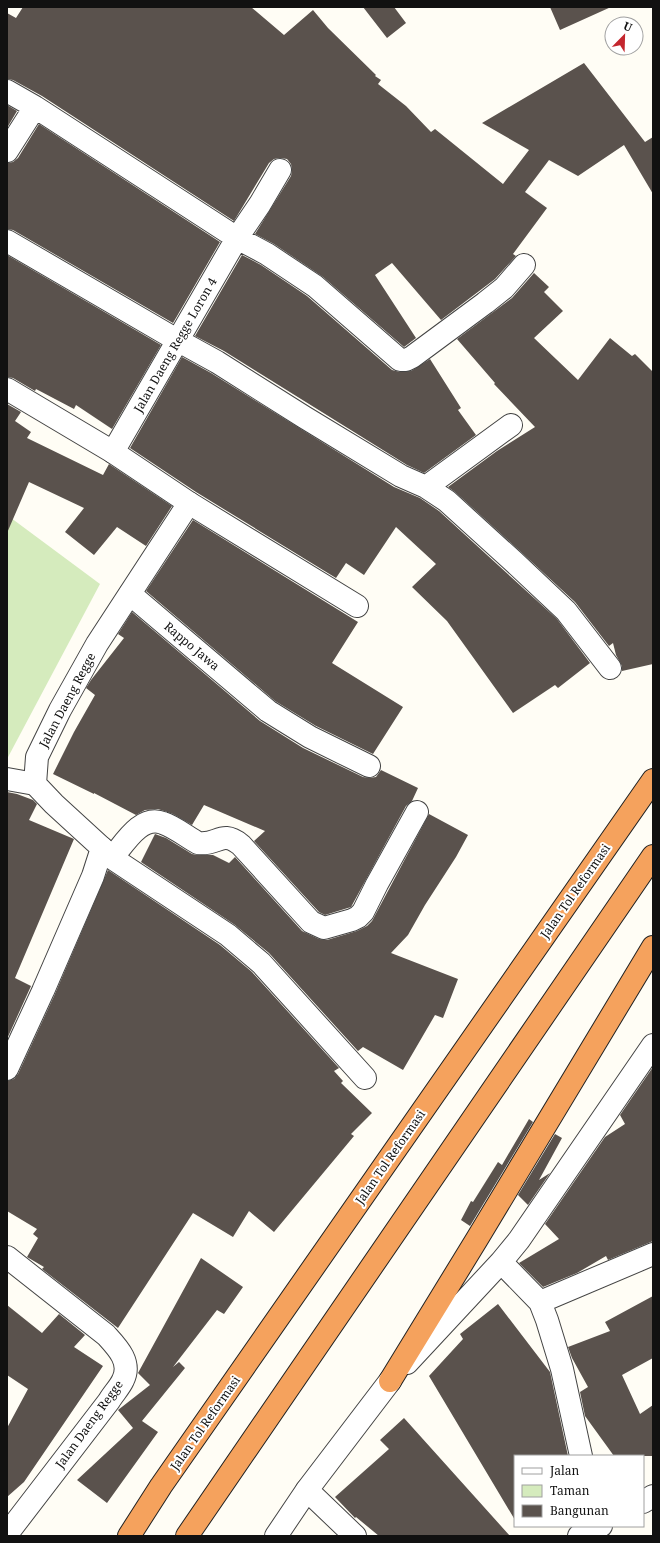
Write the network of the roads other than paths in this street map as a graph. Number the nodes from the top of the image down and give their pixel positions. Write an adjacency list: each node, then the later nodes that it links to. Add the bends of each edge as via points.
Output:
1 (7, 91): 2 (street)
2 (35, 107): 3 (street); 5 (street)
3 (7, 151)
4 (280, 170): 5 (street, Jalan Daeng Regge Loron 4)
5 (237, 238): 7 (street, via 267,254 315,286 392,355 402,360 412,358 485,303 504,288); 8 (street, Jalan Daeng Regge Loron 4)
6 (7, 241): 8 (street)
7 (524, 265)
8 (177, 340): 11 (street, Jalan Daeng Regge Loron 4); 12 (street, via 401,476)
9 (7, 388): 11 (street)
10 (511, 425): 12 (street)
11 (113, 452): 13 (street)
12 (426, 487): 16 (street, via 447,500 566,611)
13 (190, 503): 14 (street, Jalan Daeng Regge); 15 (street)
14 (130, 594): 17 (street, Rappo Jawa, via 268,711 310,737); 20 (street, Jalan Daeng Regge, via 97,644 60,710 37,757)
15 (357, 606)
16 (610, 668)
17 (369, 766)
18 (7, 778): 20 (street)
19 (653, 780): 40 (highway, Jalan Tol Reformasi, via 170,1473)
20 (36, 784): 22 (street)
21 (417, 812): 22 (street, via 363,912 352,920 324,928 311,922 241,845 229,837 210,843 198,843 163,823 147,822)
22 (107, 853): 25 (street, via 93,876); 28 (street, via 228,935 262,963)
23 (653, 856): 41 (highway)
24 (653, 947): 33 (highway)
25 (14, 1038): 27 (street)
26 (653, 1045): 31 (street, via 519,1240)
27 (7, 1070)
28 (365, 1078)
29 (653, 1254): 32 (street)
30 (7, 1257): 39 (street, Jalan Daeng Regge, via 106,1335 122,1354 125,1369 124,1379 109,1401)
31 (501, 1262): 32 (street); 33 (street)
32 (540, 1302): 34 (street, via 562,1369)
33 (390, 1381): 35 (street)
34 (581, 1455)
35 (307, 1490): 42 (street); 43 (street)
36 (653, 1496): 37 (street)
37 (644, 1501)
38 (599, 1527): 44 (street)
39 (7, 1534)
40 (129, 1536)
41 (187, 1536)
42 (276, 1536)
43 (355, 1536)
44 (579, 1536)

